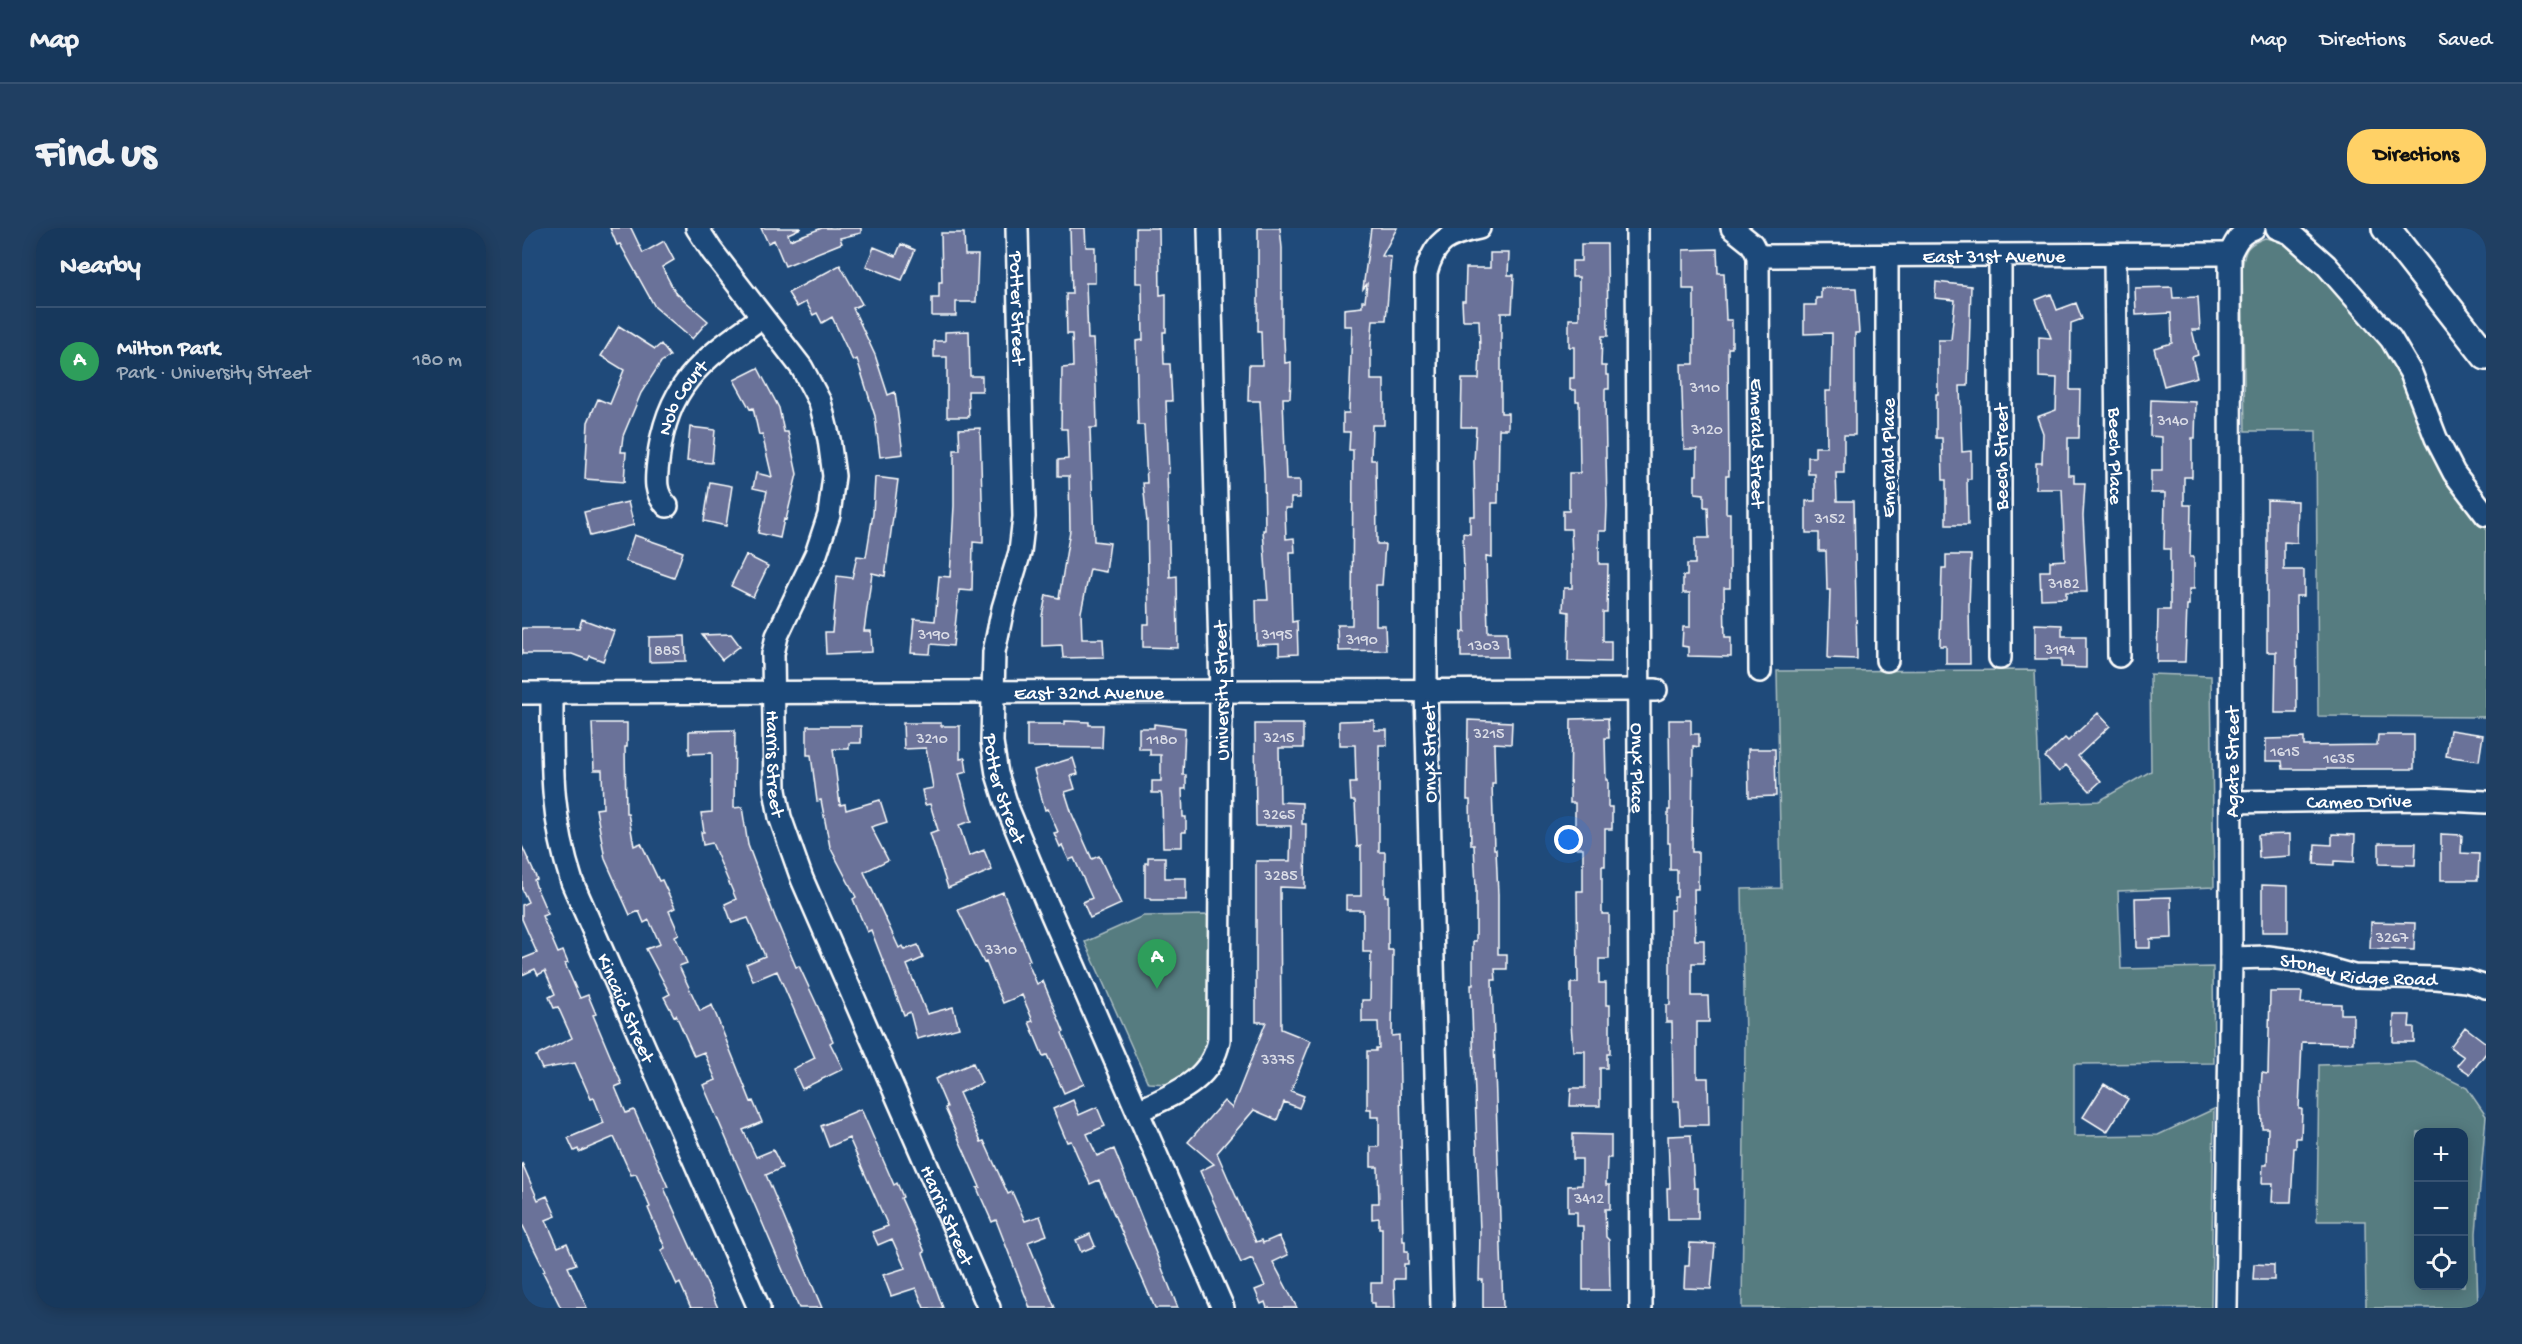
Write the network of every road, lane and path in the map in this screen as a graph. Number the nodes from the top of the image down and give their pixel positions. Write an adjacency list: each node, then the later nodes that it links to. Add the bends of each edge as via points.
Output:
1 (697, 228): 15 (street, Harris Street)
2 (1017, 228): 28 (street, Potter Street, via 1024,517 1020,552 994,652)
3 (1209, 228): 29 (street, University Street)
4 (1479, 228): 24 (street, Onyx Street, via 1445,240 1432,254 1426,273)
5 (1637, 228): 23 (street, Onyx Place)
6 (1732, 228): 12 (street, via 1752,244)
7 (2254, 228): 10 (street, via 2238,238)
8 (2277, 228): 18 (street, via 2290,233 2326,265 2391,339 2411,373 2454,473)
9 (2386, 228): 16 (main road)
10 (2230, 254): 11 (street, East 31st Avenue); 30 (street, Agate Street)
11 (2115, 255): 13 (street, East 31st Avenue); 19 (street, Beech Place)
12 (1758, 256): 14 (street, East 31st Avenue); 22 (street, Emerald Street)
13 (2000, 256): 14 (street, East 31st Avenue); 20 (street, Beech Street)
14 (1887, 257): 21 (street, Emerald Place)
15 (762, 318): 17 (street, Nob Court, via 719,348 690,375 670,406 660,441 656,485); 27 (street, Harris Street, via 802,368 820,402 834,476 829,515 816,554 777,636)
16 (2486, 356)
17 (667, 506)
18 (2486, 515)
19 (2119, 656)
20 (2000, 658)
21 (1887, 660)
22 (1760, 671)
23 (1646, 690): 24 (street, East 32nd Avenue); 39 (street, Onyx Place)
24 (1426, 691): 29 (street, East 32nd Avenue); 38 (street, Onyx Street)
25 (522, 693): 26 (street, East 32nd Avenue)
26 (552, 693): 27 (street, East 32nd Avenue); 35 (street, Kincaid Street, via 555,813 572,882)
27 (773, 693): 28 (street, East 32nd Avenue); 36 (street, Harris Street, via 775,790 790,849)
28 (993, 693): 29 (street, East 32nd Avenue); 34 (street, Potter Street, via 992,742 1008,809)
29 (1221, 693): 34 (street, University Street, via 1217,1050 1199,1079)
30 (2231, 802): 31 (street, Cameo Drive); 32 (street, Agate Street)
31 (2486, 802)
32 (2231, 958): 33 (street, Stoney Ridge Road, via 2268,957 2301,961 2354,976 2436,978); 40 (street, Agate Street)
33 (2486, 987)
34 (1138, 1111): 37 (street, Potter Street)
35 (759, 1308)
36 (989, 1308)
37 (1223, 1308)
38 (1442, 1308)
39 (1641, 1308)
40 (2226, 1308)

